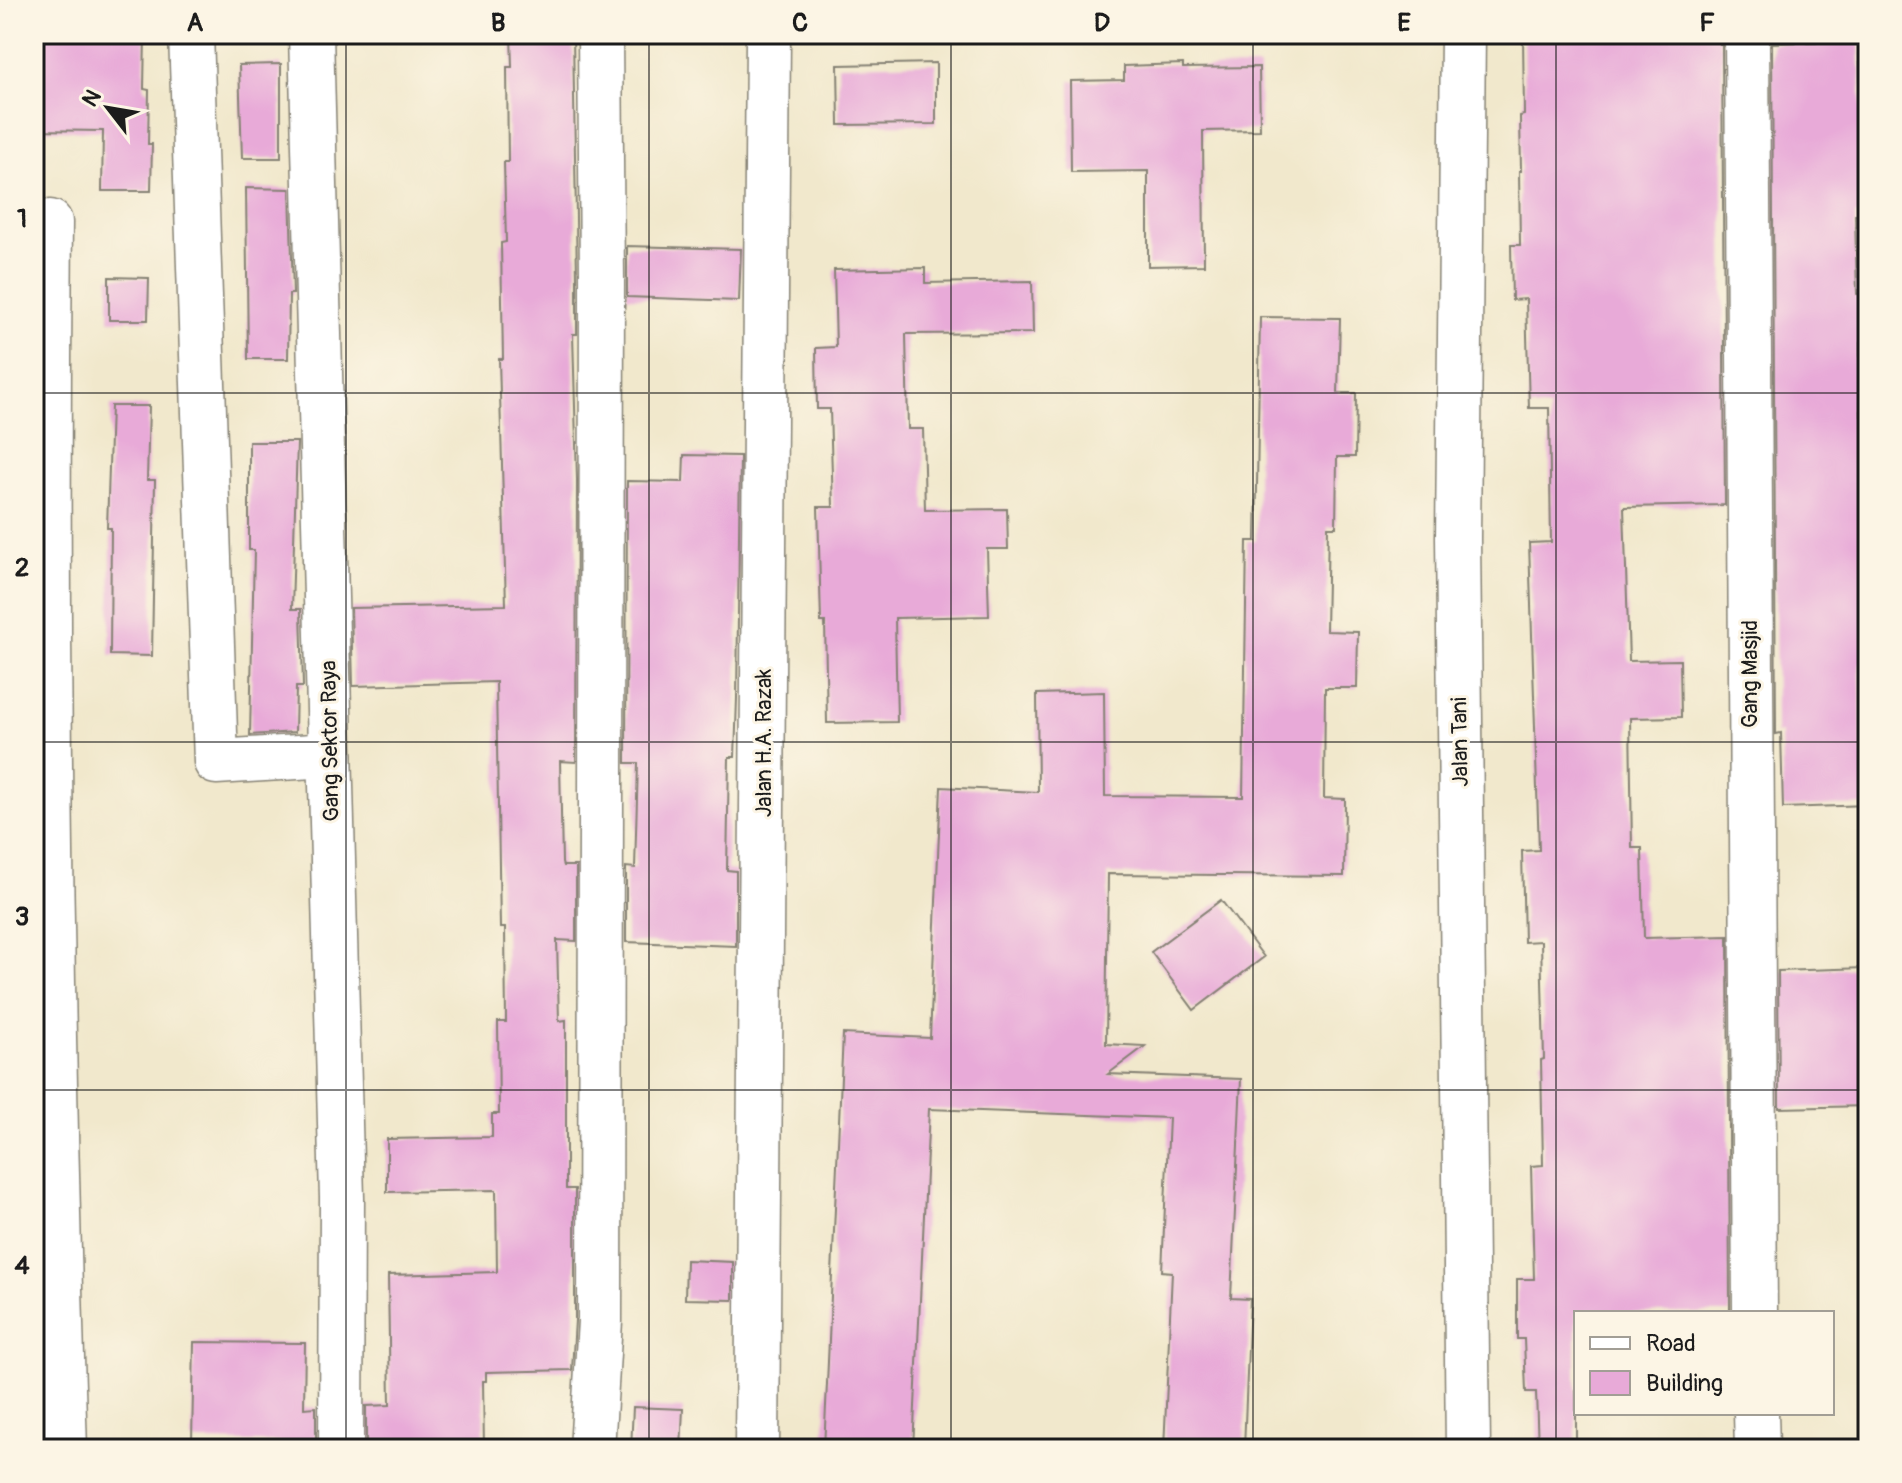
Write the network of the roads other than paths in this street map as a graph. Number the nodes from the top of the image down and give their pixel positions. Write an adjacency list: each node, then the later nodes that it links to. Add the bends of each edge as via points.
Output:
1 (191, 34): 8 (street, via 216,762)
2 (311, 34): 8 (street, Gang Sektor Raya)
3 (600, 34): 14 (street, via 600,1321)
4 (1463, 34): 16 (street, Jalan Tani, via 1458,538)
5 (1747, 34): 10 (street, Gang Masjid)
6 (768, 37): 15 (street, Jalan H.A. Razak)
7 (50, 222): 9 (street)
8 (330, 755): 13 (street, Gang Sektor Raya, via 342,1198)
9 (46, 1262): 12 (street)
10 (1755, 1311)
11 (1756, 1415): 17 (street)
12 (65, 1449)
13 (341, 1449)
14 (592, 1449)
15 (757, 1449)
16 (1468, 1449)
17 (1757, 1449)

